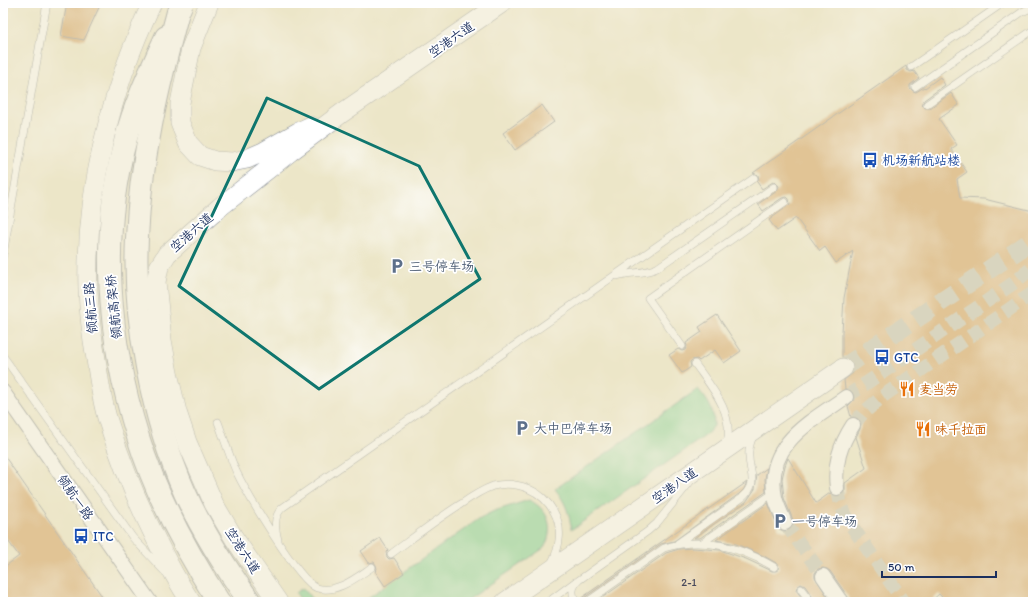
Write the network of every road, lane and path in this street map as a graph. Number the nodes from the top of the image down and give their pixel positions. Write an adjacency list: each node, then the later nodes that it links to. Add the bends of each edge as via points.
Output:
1 (47, 3): 16 (lane)
2 (152, 3): 42 (street, 领航三路, via 130,56 103,145 91,215 88,292 92,338 108,420 133,490)
3 (502, 3): 12 (street, 空港六道)
4 (1003, 3): 9 (lane)
5 (176, 6): 7 (street); 44 (main road, 领航高架桥, via 125,138 113,199 111,225 109,266 112,308 118,355 138,438 172,519 190,555); 45 (main road, via 145,162 136,239 140,316 160,423 172,458 209,539)
6 (1033, 7): 10 (lane, via 1022,12)
7 (206, 10): 12 (street, via 191,48 180,103 180,123 188,143 200,156 215,162 247,159 298,132)
8 (1033, 30): 11 (lane)
9 (911, 67)
10 (915, 87)
11 (927, 104)
12 (342, 113): 46 (street, 空港六道, via 220,207 166,254 159,267 156,282 168,373 187,442 214,504)
13 (754, 178): 17 (lane)
14 (774, 187): 17 (lane, via 657,268)
15 (785, 202): 18 (lane, via 648,298)
16 (3, 255)
17 (611, 278): 32 (lane, via 278,511 275,521)
18 (682, 346)
19 (3, 356): 42 (lane, via 133,538)
20 (695, 364): 27 (lane, via 717,394 725,410 729,433)
21 (843, 368): 26 (street, 空港八道)
22 (3, 392): 43 (street, 领航一路)
23 (846, 397): 30 (street, via 793,435 778,461)
24 (218, 422): 32 (lane, via 237,471)
25 (853, 425): 29 (street, via 845,436 838,456)
26 (760, 426): 27 (street, 空港八道); 34 (lane, via 752,439 749,452 753,481 750,490)
27 (725, 449): 28 (street, 空港八道)
28 (704, 464): 38 (street, 空港八道); 40 (lane, via 658,523)
29 (837, 488)
30 (774, 492): 31 (street); 33 (lane)
31 (785, 523)
32 (278, 540): 36 (lane, via 307,581 317,588 346,584)
33 (702, 543): 34 (lane); 37 (lane, via 737,550)
34 (676, 544): 50 (lane, via 664,548)
35 (391, 554): 38 (lane, via 468,499 492,487 510,484 538,493 556,515 559,544)
36 (372, 567)
37 (774, 567)
38 (544, 574): 47 (street, 空港八道)
39 (822, 576): 52 (street)
40 (579, 580): 48 (lane); 49 (lane, via 573,589)
41 (801, 589): 51 (lane)
42 (188, 598)
43 (150, 602)
44 (219, 602)
45 (250, 602)
46 (278, 602)
47 (505, 602)
48 (548, 602)
49 (576, 602)
50 (587, 602)
51 (812, 602)
52 (841, 602)

